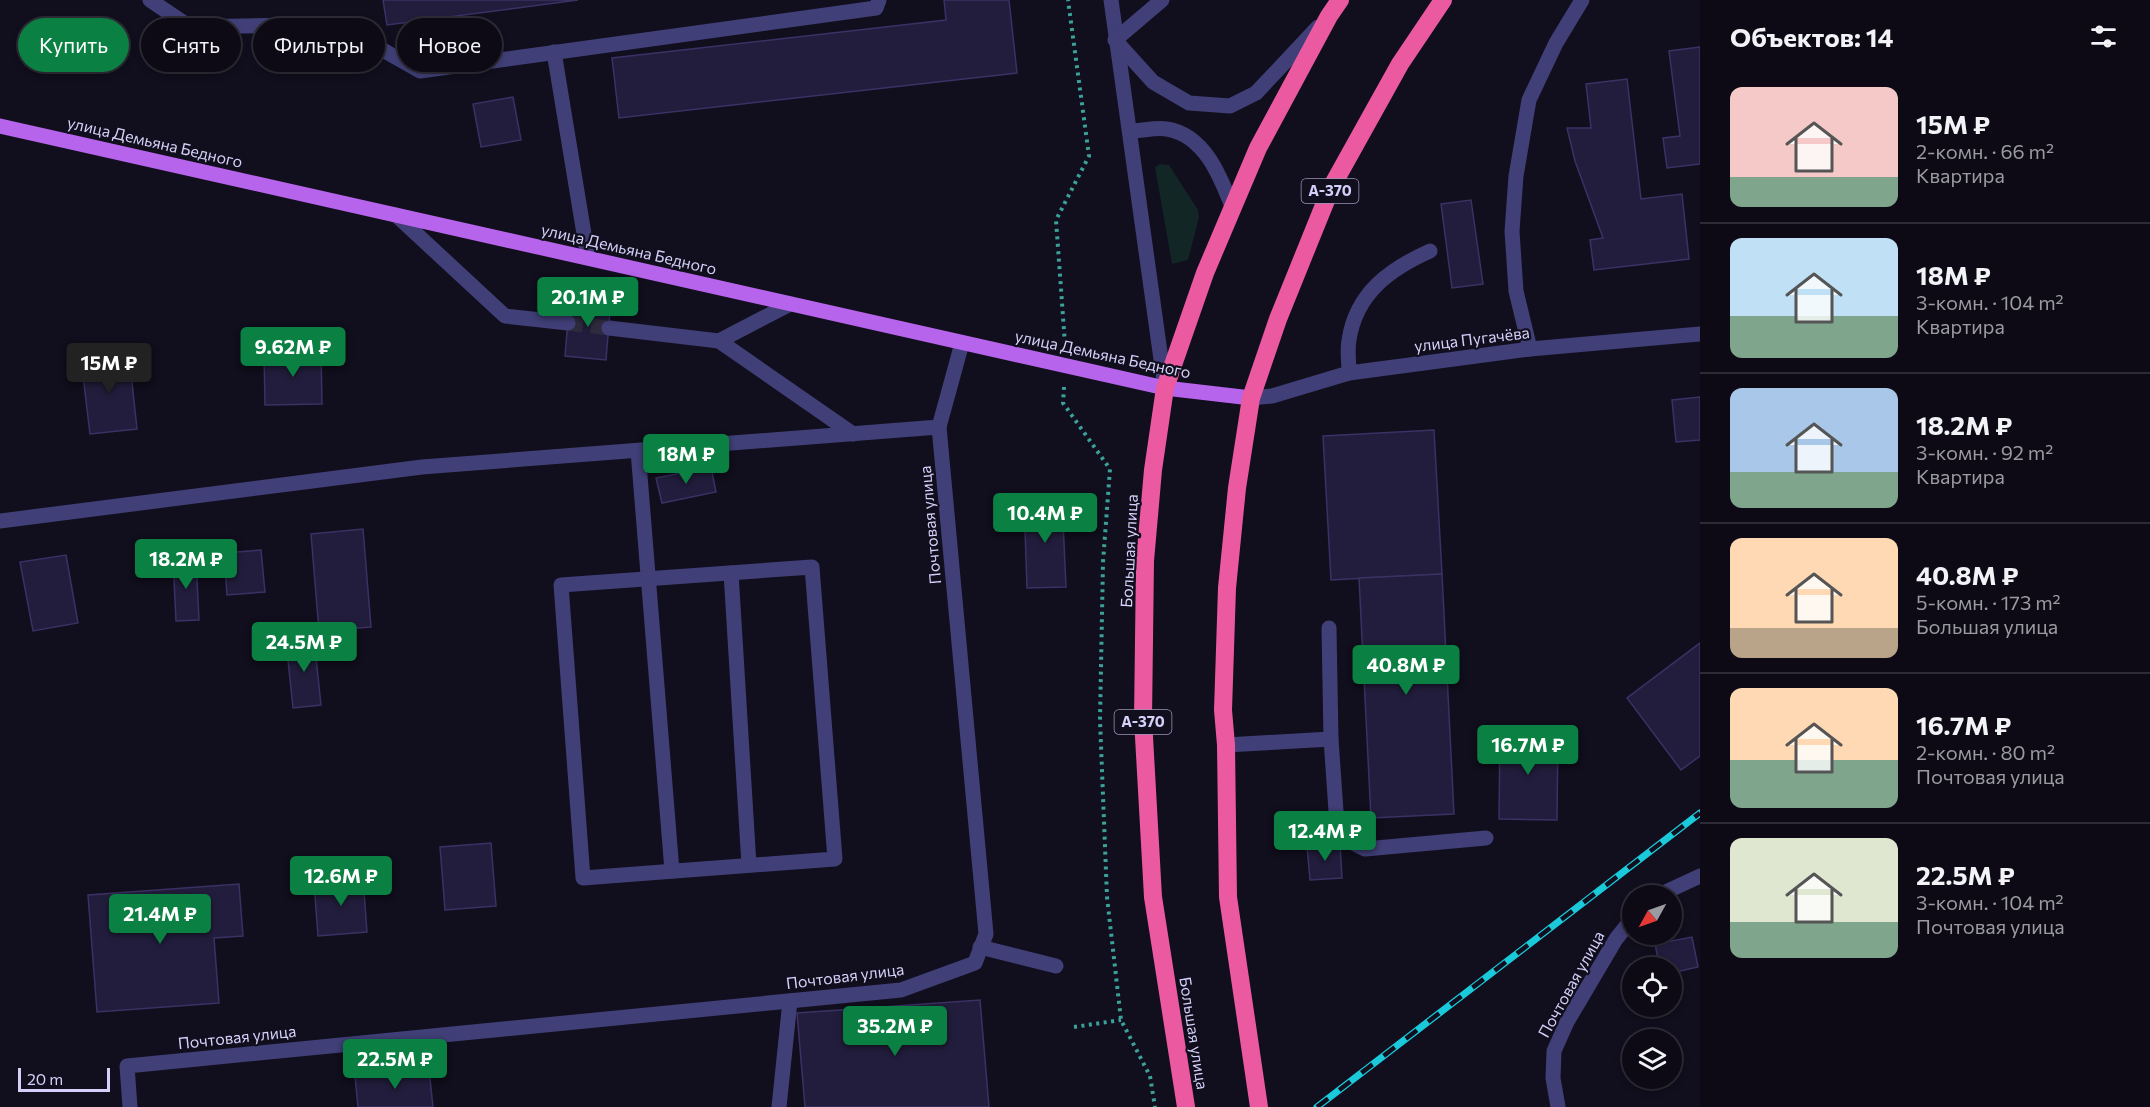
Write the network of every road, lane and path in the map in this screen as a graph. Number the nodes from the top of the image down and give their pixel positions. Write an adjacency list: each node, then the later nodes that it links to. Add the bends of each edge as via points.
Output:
1 (150, 0): 11 (street, via 190,27 337,24 420,71)
2 (879, 0): 11 (street, via 876,8)
3 (1068, 0): 25 (path, via 1089,156 1056,220)
4 (1111, 0): 10 (street, Большая улица)
5 (1162, 0): 10 (street)
6 (1340, 0): 9 (highway, А-370)
7 (1443, 0): 28 (highway, А-370, via 1400,64 1331,188)
8 (1582, 0): 24 (street, via 1529,100 1516,176 1512,231 1515,279)
9 (1329, 16): 10 (street, via 1256,93 1230,106 1189,103 1180,98 1153,82); 14 (highway, А-370, via 1258,148)
10 (1115, 40): 13 (street, Большая улица)
11 (554, 52): 17 (street)
12 (0, 126): 15 (main road, улица Демьяна Бедного)
13 (1130, 131): 14 (street, via 1167,129 1200,146 1222,179); 27 (street, Большая улица)
14 (1233, 209): 27 (highway, А-370, via 1205,273)
15 (396, 215): 17 (main road, улица Демьяна Бедного); 19 (street, via 505,316)
16 (1430, 251): 26 (street, via 1396,267 1370,290 1356,310 1348,340)
17 (588, 258): 18 (main road, улица Демьяна Бедного)
18 (790, 304): 22 (street); 23 (main road, улица Демьяна Бедного)
19 (568, 323)
20 (609, 328): 22 (street)
21 (1700, 334): 24 (street, улица Пугачёва)
22 (718, 341): 30 (street)
23 (962, 342): 25 (main road, улица Демьяна Бедного); 29 (street, Почтовая улица)
24 (1530, 349): 26 (street, улица Пугачёва)
25 (1066, 366): 27 (main road, улица Демьяна Бедного); 47 (path, via 1063,404 1110,469 1103,562 1100,720 1107,897)
26 (1349, 373): 28 (street, улица Пугачёва, via 1272,396)
27 (1165, 388): 28 (main road, улица Демьяна Бедного); 52 (highway, Большая улица / А-370, via 1145,561 1143,719 1154,897)
28 (1251, 398): 37 (highway, А-370, via 1227,588 1223,710)
29 (939, 428): 30 (street); 44 (street, Почтовая улица, via 986,934)
30 (853, 434): 31 (street)
31 (638, 451): 32 (street, via 422,467); 34 (street)
32 (0, 520)
33 (731, 573): 34 (street); 39 (street); 39 (street, via 812,567 835,859)
34 (648, 579): 40 (street); 40 (street, via 561,585 583,878)
35 (1329, 628): 36 (street)
36 (1331, 739): 37 (street); 38 (street, via 1336,811 1342,831 1353,843 1365,849)
37 (1226, 745): 53 (highway, А-370, via 1228,897)
38 (1486, 838)
39 (749, 865): 40 (street)
40 (672, 871)
41 (1700, 876): 42 (street)
42 (1681, 885)
43 (1622, 932): 54 (street, Почтовая улица, via 1567,1022 1554,1051)
44 (980, 947): 45 (street); 46 (street, Почтовая улица, via 975,963 901,990)
45 (1056, 966)
46 (790, 1001): 49 (street, Почтовая улица, via 127,1066); 50 (street)
47 (1121, 1020): 48 (path); 51 (path, via 1150,1076)
48 (1074, 1028)
49 (130, 1107)
50 (778, 1107)
51 (1155, 1107)
52 (1186, 1107)
53 (1259, 1107)
54 (1558, 1107)

